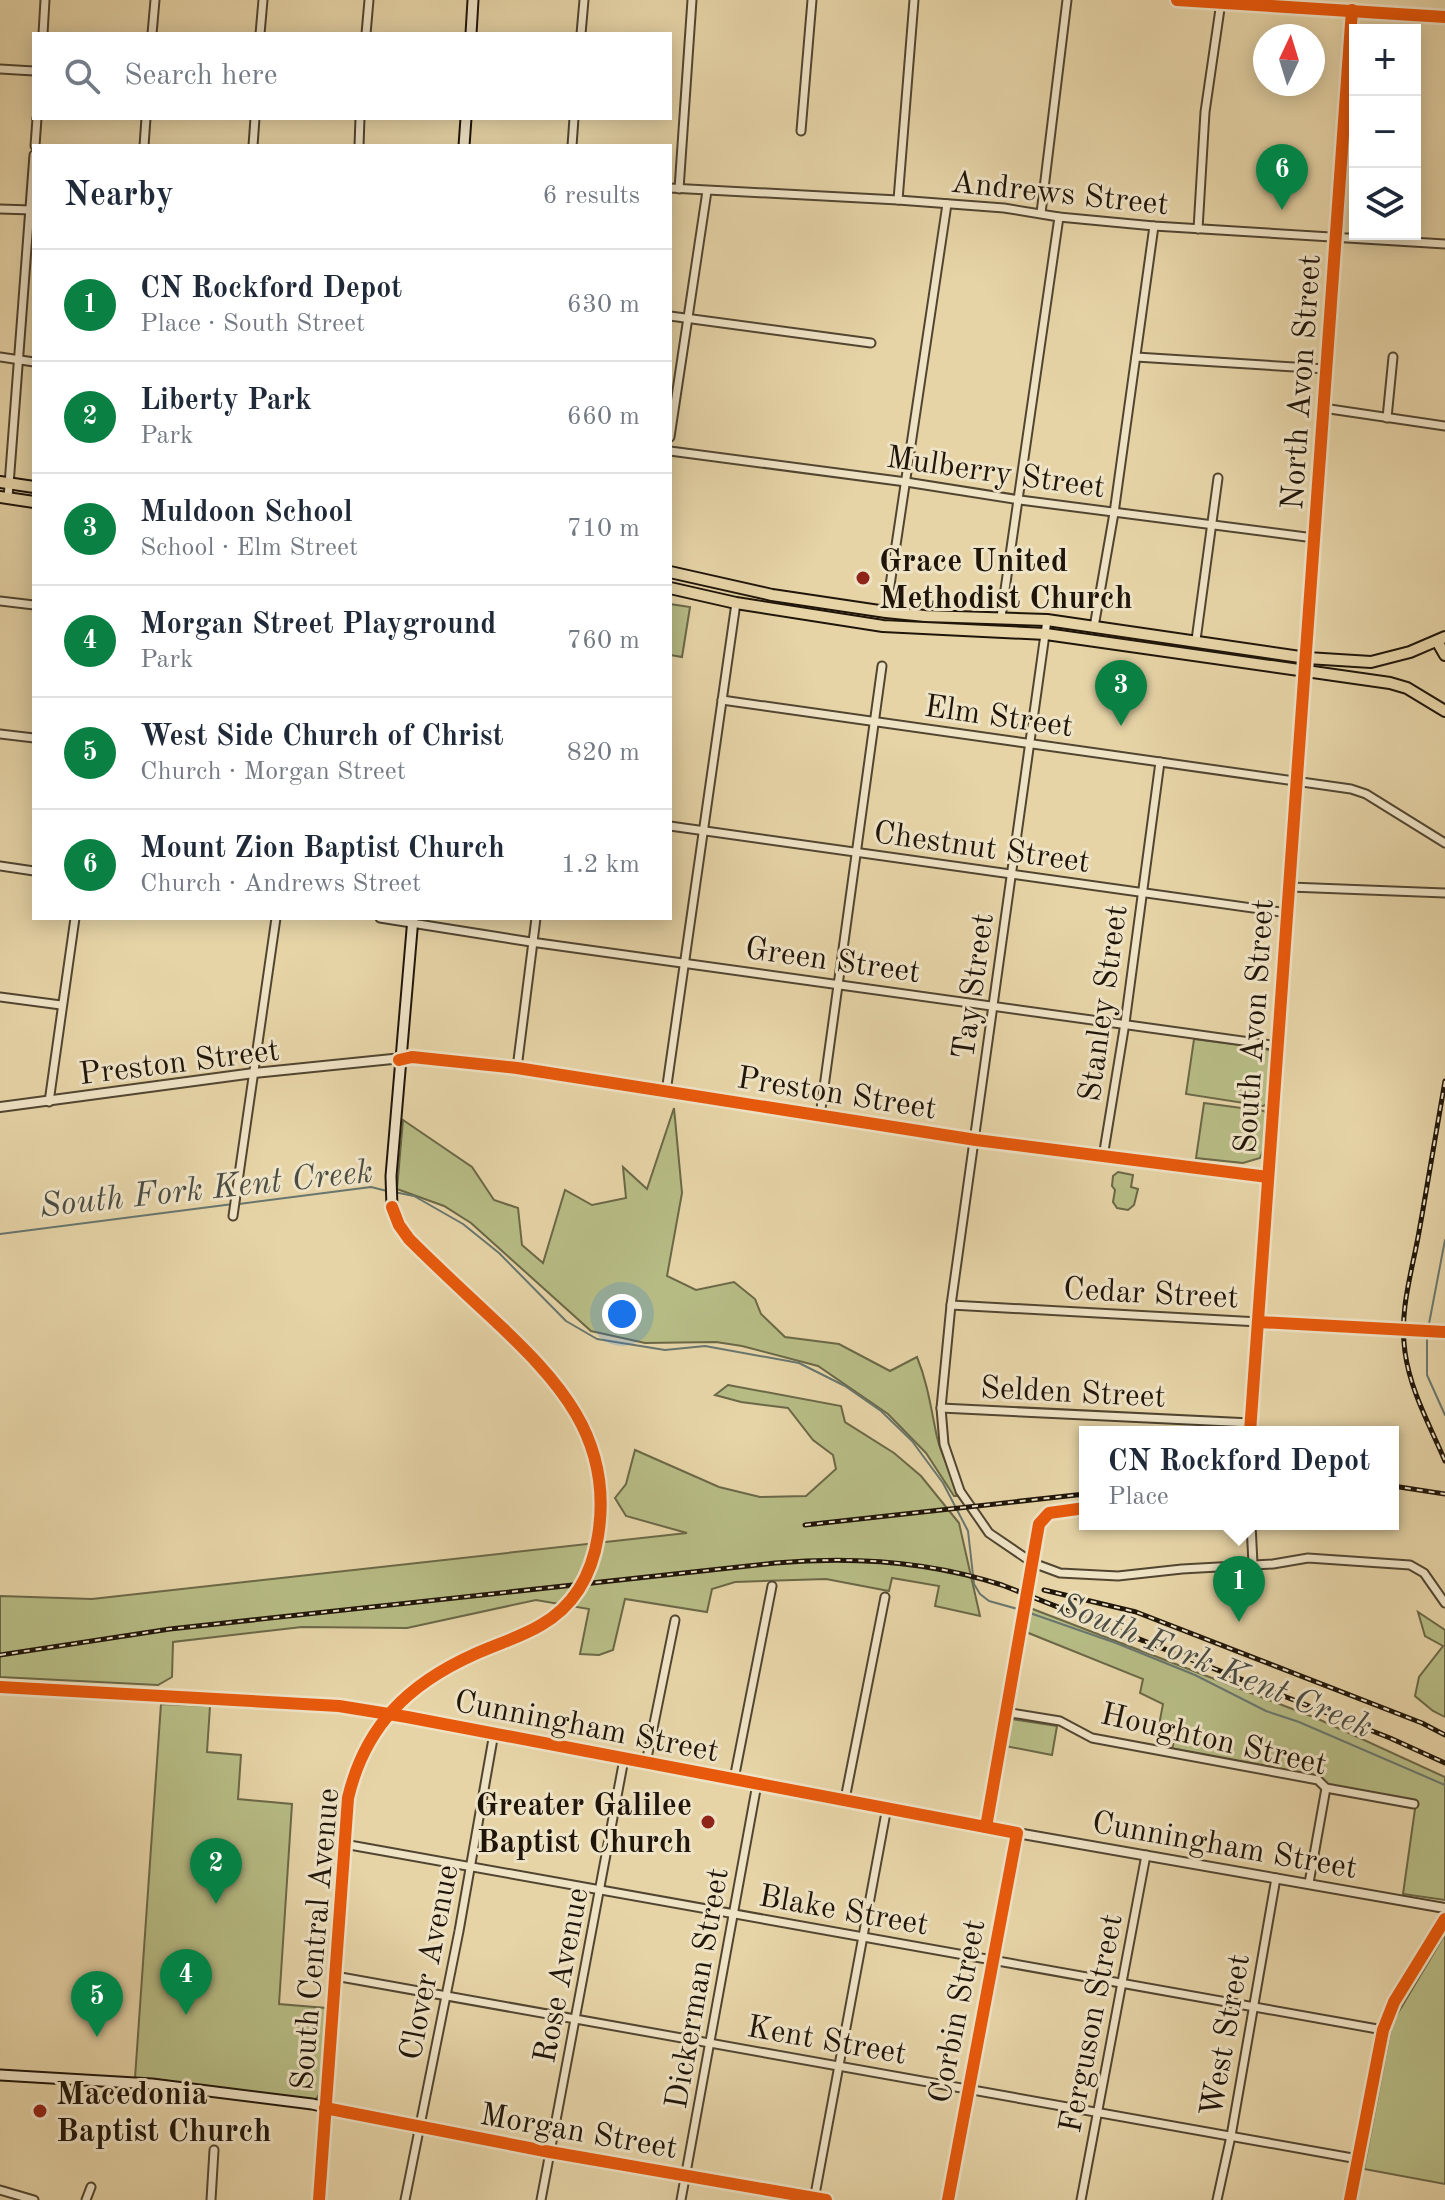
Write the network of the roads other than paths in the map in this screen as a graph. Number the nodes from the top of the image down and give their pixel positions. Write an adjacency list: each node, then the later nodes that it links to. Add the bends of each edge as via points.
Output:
1 (45, 0): 15 (street)
2 (155, 0): 16 (street)
3 (263, 0): 17 (street)
4 (369, 0): 18 (street)
5 (473, 0): 19 (main road)
6 (584, 0): 20 (street)
7 (692, 0): 36 (street)
8 (812, 0): 29 (street)
9 (914, 0): 38 (street)
10 (1067, 0): 42 (street)
11 (1177, 0): 12 (main road)
12 (1221, 2): 13 (main road); 45 (street, via 1205,112)
13 (1353, 5): 14 (main road); 46 (street, North Avon Street)
14 (1445, 17)
15 (43, 32)
16 (152, 32)
17 (260, 32)
18 (366, 32)
19 (471, 32)
20 (581, 32)
21 (0, 69): 22 (street)
22 (32, 71)
23 (37, 120): 30 (street)
24 (146, 120): 31 (street)
25 (255, 120): 32 (street)
26 (360, 120): 33 (street)
27 (466, 120): 34 (main road)
28 (574, 120): 35 (street)
29 (801, 131)
30 (35, 144)
31 (144, 144)
32 (253, 144)
33 (359, 144)
34 (464, 144)
35 (572, 144)
36 (674, 188): 37 (street, Andrews Street)
37 (707, 191): 38 (street, Andrews Street); 49 (street)
38 (898, 200): 39 (street, Andrews Street)
39 (947, 204): 42 (street, Andrews Street); 63 (street)
40 (0, 209): 41 (street)
41 (32, 210): 54 (street)
42 (1041, 213): 43 (street, Andrews Street)
43 (1059, 217): 44 (street, Andrews Street); 67 (street)
44 (1154, 226): 45 (street, Andrews Street); 52 (street)
45 (1198, 229): 46 (street, Andrews Street)
46 (1336, 237): 47 (street, Andrews Street); 56 (street, North Avon Street)
47 (1445, 244)
48 (672, 316): 49 (street)
49 (688, 319): 50 (street); 59 (street)
50 (871, 343)
51 (0, 357): 54 (street)
52 (1136, 357): 56 (street); 69 (street)
53 (1393, 357): 58 (street)
54 (20, 360): 55 (street); 64 (street)
55 (32, 362)
56 (1326, 369): 57 (street, North Avon Street)
57 (1323, 408): 58 (street); 71 (street, North Avon Street)
58 (1387, 418): 60 (street)
59 (672, 424)
60 (1445, 426)
61 (672, 451): 63 (street, Mulberry Street)
62 (1218, 478): 70 (street)
63 (906, 482): 67 (street, Mulberry Street); 77 (street)
64 (4, 483): 65 (main road); 66 (street)
65 (32, 487)
66 (4, 497): 68 (main road)
67 (1020, 500): 69 (street, Mulberry Street); 78 (street)
68 (32, 502)
69 (1114, 513): 70 (street, Mulberry Street); 80 (street)
70 (1212, 525): 71 (street, Mulberry Street); 83 (street)
71 (1314, 538): 85 (street, North Avon Street)
72 (672, 572): 77 (main road, via 772,595)
73 (672, 588): 75 (main road)
74 (0, 601): 76 (street)
75 (736, 603): 81 (main road, via 883,626); 88 (street)
76 (32, 605)
77 (886, 612): 78 (main road)
78 (1001, 617): 79 (main road)
79 (1047, 620): 80 (main road); 81 (street, Tay Street)
80 (1094, 627): 83 (main road)
81 (1046, 634): 87 (main road); 93 (street, Tay Street)
82 (1441, 639): 84 (main road); 85 (main road, via 1371,662)
83 (1196, 640): 85 (main road)
84 (1445, 655)
85 (1307, 658): 87 (street, North Avon Street)
86 (882, 666): 90 (street)
87 (1306, 672): 89 (main road, via 1390,683); 95 (street, South Avon Street)
88 (722, 700): 90 (street, Elm Street); 97 (street)
89 (1445, 711)
90 (875, 721): 93 (street, Elm Street); 99 (street)
91 (0, 734): 92 (street)
92 (32, 738)
93 (1029, 743): 94 (street, Elm Street); 102 (street, Tay Street)
94 (1160, 762): 95 (street, Elm Street); 104 (street, Stanley Street)
95 (1298, 782): 98 (street, Elm Street, via 1366,794); 103 (street, South Avon Street)
96 (672, 826): 97 (street, Chestnut Street)
97 (703, 831): 99 (street, Chestnut Street); 112 (street)
98 (1445, 843)
99 (857, 852): 102 (street, Chestnut Street); 113 (street)
100 (0, 866): 101 (street)
101 (32, 871)
102 (1011, 876): 104 (street, Chestnut Street); 116 (street, Tay Street)
103 (1290, 887): 105 (street); 106 (street, South Avon Street)
104 (1142, 892): 106 (street, Chestnut Street); 117 (street, Stanley Street)
105 (1445, 893)
106 (1288, 913): 118 (street, South Avon Street)
107 (75, 920): 115 (street)
108 (276, 920): 121 (street)
109 (413, 920): 111 (street, Green Street); 119 (main road, South Central Avenue)
110 (536, 920): 111 (street)
111 (531, 942): 112 (street, Green Street); 120 (street)
112 (685, 962): 113 (street, Green Street); 122 (street)
113 (838, 984): 116 (street, Green Street); 125 (street)
114 (0, 997): 115 (street)
115 (61, 1005): 123 (street)
116 (992, 1007): 117 (street, Green Street); 126 (street, Tay Street)
117 (1125, 1023): 118 (street, Green Street); 127 (street, Stanley Street)
118 (1279, 1046): 128 (street, South Avon Street)
119 (399, 1060): 120 (street, Preston Street); 121 (street, Preston Street); 146 (main road, South Central Avenue, via 391,1176 392,1207 399,1225 539,1362 568,1398 592,1449 601,1514 597,1547 582,1585 557,1615 446,1669)
120 (517, 1068): 122 (street, Preston Street)
121 (254, 1073): 123 (street, Preston Street); 129 (street)
122 (666, 1092): 125 (street, Preston Street)
123 (49, 1102): 124 (street, Preston Street)
124 (0, 1107)
125 (820, 1116): 126 (street, Preston Street)
126 (976, 1140): 127 (street, Preston Street); 130 (street, Tay Street)
127 (1103, 1157): 128 (street, Preston Street)
128 (1268, 1177): 131 (street, South Avon Street)
129 (233, 1216)
130 (951, 1305): 131 (street, Cedar Street); 133 (street, Tay Street)
131 (1259, 1322): 132 (street, Cedar Street); 135 (street, South Avon Street)
132 (1444, 1332)
133 (941, 1408): 134 (street, Selden Street); 138 (street, Tay Street, via 944,1444 960,1491 989,1533)
134 (1220, 1426)
135 (1251, 1426)
136 (1079, 1509): 138 (street, via 1044,1515)
137 (1251, 1530): 139 (street)
138 (1033, 1563): 139 (street, Tay Street, via 1060,1573 1118,1576); 145 (street)
139 (1253, 1564): 142 (street, Tay Street, via 1308,1558 1410,1565 1424,1573)
140 (772, 1586): 150 (street)
141 (885, 1597): 153 (street)
142 (1445, 1603)
143 (675, 1620): 149 (street)
144 (0, 1687): 146 (street, Cunningham Street, via 339,1706)
145 (1005, 1712): 152 (street, Houghton Street, via 1060,1721 1092,1738 1318,1780); 156 (street)
146 (389, 1714): 147 (street, Cunningham Street); 158 (main road, South Central Avenue, via 366,1745 353,1776)
147 (494, 1733): 148 (street, Cunningham Street); 160 (street, Clover Avenue)
148 (624, 1759): 149 (street, Cunningham Street); 163 (street, Rose Avenue)
149 (646, 1763): 150 (street, Cunningham Street)
150 (734, 1779): 151 (street, Cunningham Street)
151 (757, 1784): 153 (street, Cunningham Street); 165 (street, Dickerman Street)
152 (1326, 1788): 154 (street, Houghton Street); 162 (street)
153 (845, 1799): 155 (street, Cunningham Street)
154 (1414, 1804)
155 (887, 1807): 156 (street, Cunningham Street); 167 (street)
156 (986, 1827): 157 (street, Cunningham Street)
157 (1017, 1833): 159 (street, Cunningham Street); 168 (street, Corbin Street)
158 (344, 1844): 160 (street, Blake Street); 169 (main road, South Central Avenue)
159 (1146, 1855): 161 (street, Cunningham Street); 170 (street, Ferguson Street)
160 (471, 1867): 163 (street, Blake Street); 171 (street, Clover Avenue)
161 (1276, 1878): 162 (street, Cunningham Street); 172 (street, West Street)
162 (1309, 1883): 164 (street, Cunningham Street)
163 (600, 1890): 165 (street, Blake Street); 173 (street, Rose Avenue)
164 (1445, 1908)
165 (733, 1914): 167 (street, Blake Street); 175 (street, Dickerman Street)
166 (1445, 1919): 174 (main road, via 1394,2002)
167 (863, 1937): 168 (street, Blake Street); 176 (street)
168 (992, 1960): 170 (street, Blake Street); 178 (street, Corbin Street)
169 (335, 1976): 171 (street, Kent Street); 179 (main road, South Central Avenue)
170 (1123, 1983): 172 (street, Blake Street); 180 (street, Ferguson Street)
171 (447, 1995): 173 (street, Kent Street); 181 (street, Clover Avenue)
172 (1252, 2007): 174 (street, Blake Street); 182 (street, West Street)
173 (576, 2018): 175 (street, Kent Street); 184 (street, Rose Avenue)
174 (1383, 2030): 185 (main road)
175 (711, 2043): 176 (street, Kent Street); 186 (street, Dickerman Street)
176 (840, 2066): 178 (street, Kent Street); 189 (street)
177 (0, 2075): 179 (main road, Morgan Street, via 166,2085)
178 (967, 2090): 180 (street, Kent Street); 198 (street, Corbin Street)
179 (325, 2108): 181 (main road, Morgan Street); 193 (main road, South Central Avenue)
180 (1099, 2113): 182 (street, Kent Street); 199 (street, Ferguson Street)
181 (419, 2128): 184 (main road, Morgan Street); 194 (street, Clover Avenue)
182 (1231, 2136): 185 (street, Kent Street); 200 (street, West Street)
183 (214, 2150): 192 (street)
184 (550, 2152): 186 (main road, Morgan Street); 195 (street, Rose Avenue)
185 (1358, 2159): 201 (main road)
186 (686, 2175): 189 (main road, Morgan Street); 196 (street, Dickerman Street)
187 (91, 2187): 191 (street)
188 (0, 2190): 190 (street)
189 (814, 2199): 197 (main road, Morgan Street)
190 (34, 2200)
191 (86, 2200)
192 (211, 2200)
193 (319, 2200)
194 (405, 2200)
195 (541, 2200)
196 (681, 2200)
197 (826, 2200)
198 (948, 2200)
199 (1081, 2200)
200 (1217, 2200)
201 (1350, 2200)

